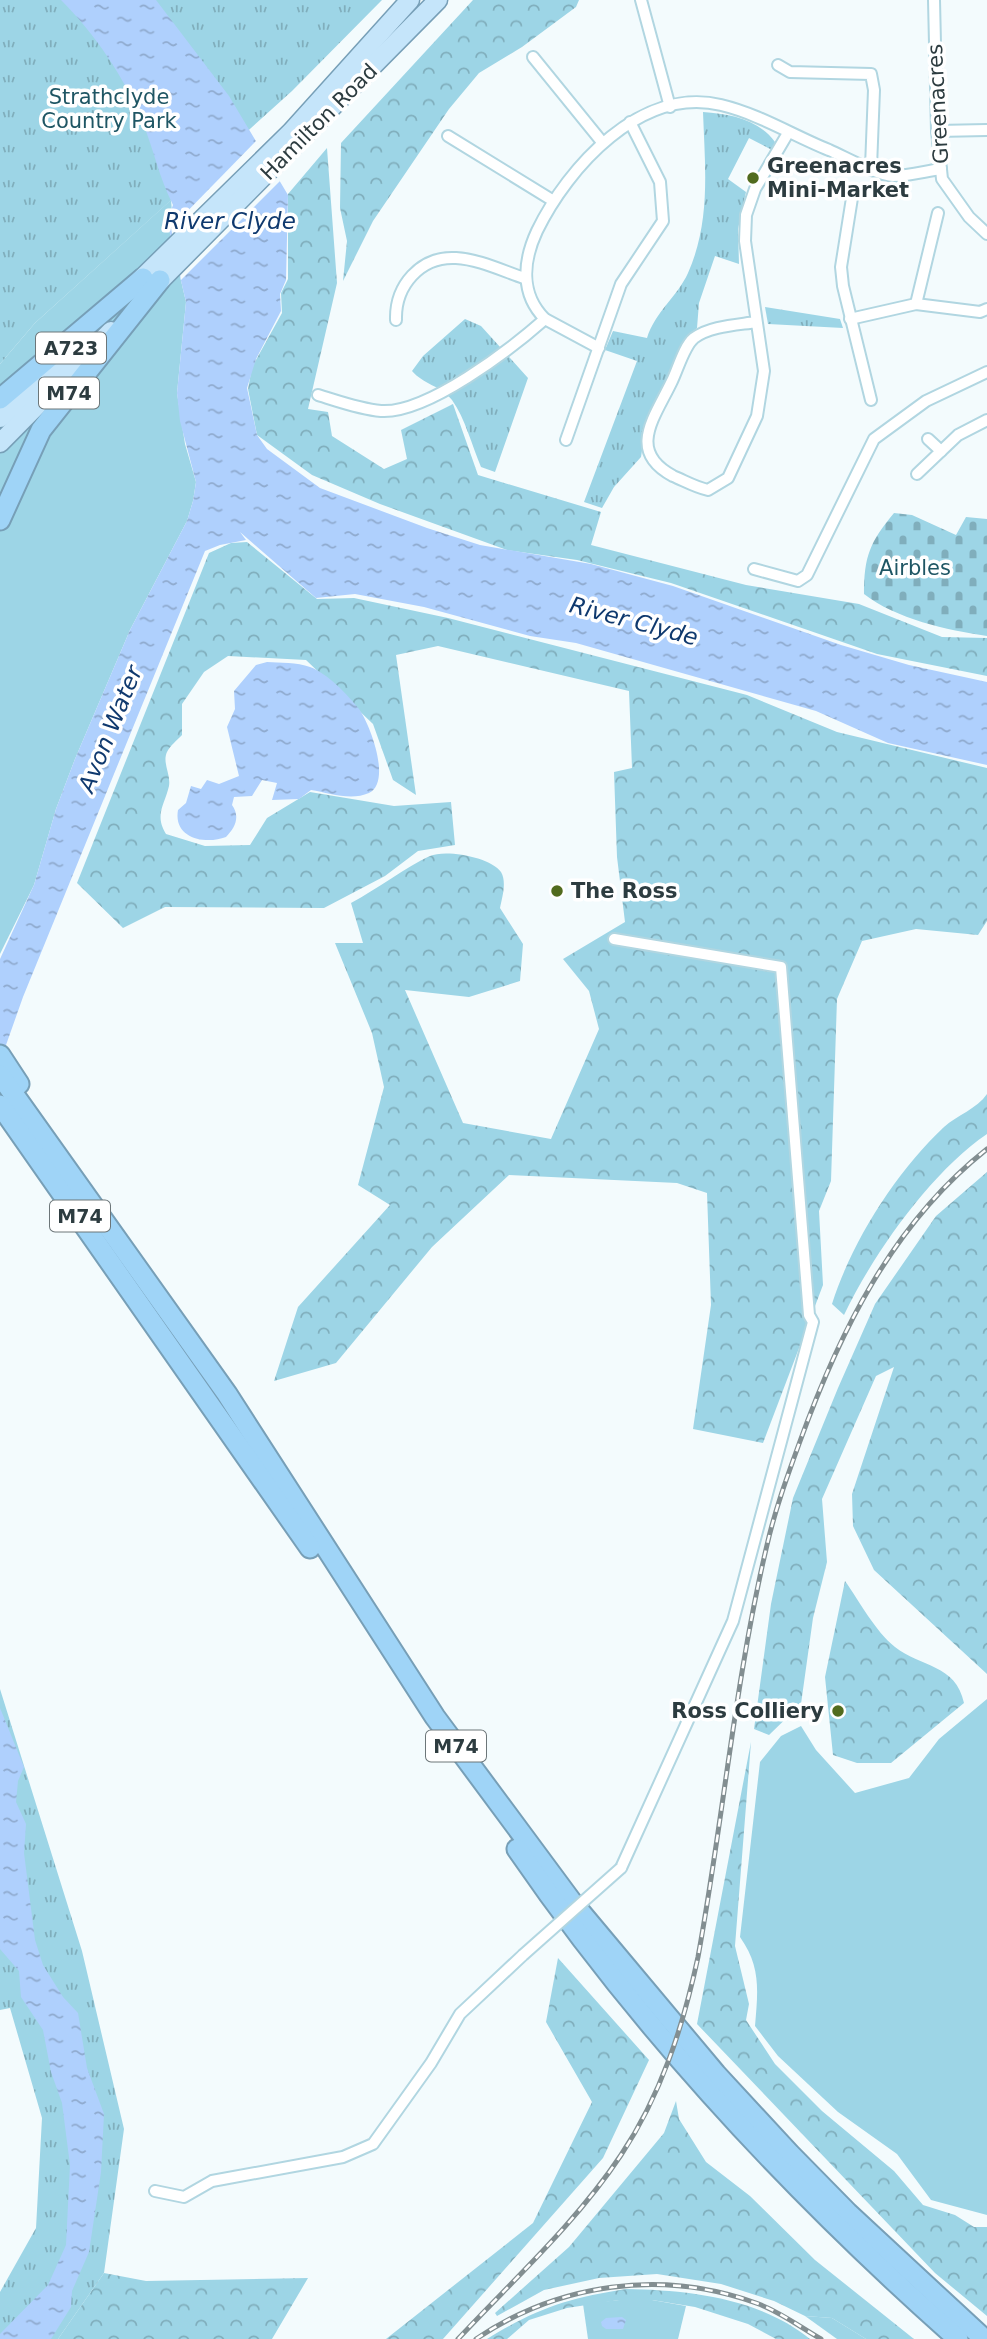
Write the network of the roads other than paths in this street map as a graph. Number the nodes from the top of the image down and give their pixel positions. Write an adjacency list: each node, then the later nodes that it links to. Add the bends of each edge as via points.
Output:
1 (410, 0): 12 (main road, Hamilton Road / A723)
2 (438, 0): 12 (main road, Hamilton Road / A723)
3 (641, 0): 7 (street)
4 (934, 0): 10 (street, Greenacres)
5 (533, 57): 14 (street)
6 (778, 65): 15 (street, via 790,72 871,74)
7 (670, 107): 8 (street); 11 (street, via 720,104)
8 (629, 122): 14 (street); 29 (street, via 660,182 663,221 621,284)
9 (987, 130): 10 (street)
10 (937, 131): 16 (street, Greenacres)
11 (788, 133): 15 (street); 28 (street, via 755,189 746,215)
12 (296, 136): 21 (main road, Hamilton Road / A723)
13 (449, 136): 18 (street)
14 (602, 142): 18 (street)
15 (871, 167): 16 (street, via 891,176)
16 (941, 169): 20 (street, Greenacres, via 942,179)
17 (852, 198): 26 (street, via 841,267)
18 (552, 200): 22 (street, via 528,250)
19 (938, 213): 23 (street)
20 (987, 234)
21 (158, 273): 32 (highway, M74); 34 (main road, A723); 38 (main road, A723); 41 (highway, M74, via 41,430)
22 (524, 278): 25 (street); 27 (street, via 459,258 429,262 409,277 399,294)
23 (916, 304): 24 (street); 26 (street)
24 (987, 309)
25 (545, 319): 29 (street); 31 (street, via 486,365 421,403 382,411)
26 (850, 319): 33 (street)
27 (396, 320)
28 (756, 322): 28 (street, via 693,339 652,422 647,453 659,468 696,487 708,490 728,478 757,416 764,371)
29 (599, 348): 37 (street)
30 (987, 372): 42 (street, via 926,401 874,439 807,575 798,581)
31 (318, 395)
32 (0, 399)
33 (871, 400)
34 (0, 418)
35 (987, 420): 39 (street, via 958,435)
36 (928, 439): 39 (street)
37 (566, 440)
38 (0, 443)
39 (941, 451): 40 (street)
40 (917, 474)
41 (0, 520)
42 (754, 569)
43 (614, 939): 48 (street, bridge, via 781,967 813,1322 733,1622 621,1868 460,2014 373,2144 343,2157 212,2181 184,2197)
44 (0, 1055): 45 (highway, M74)
45 (4, 1089): 47 (highway, M74); 50 (highway, M74, via 84,1189 227,1394 435,1717 572,1902 734,2094 848,2213)
46 (0, 1120): 47 (highway, M74)
47 (117, 1268): 49 (highway, M74, via 563,1916 695,2077 778,2168)
48 (155, 2191)
49 (958, 2339)
50 (984, 2339)

